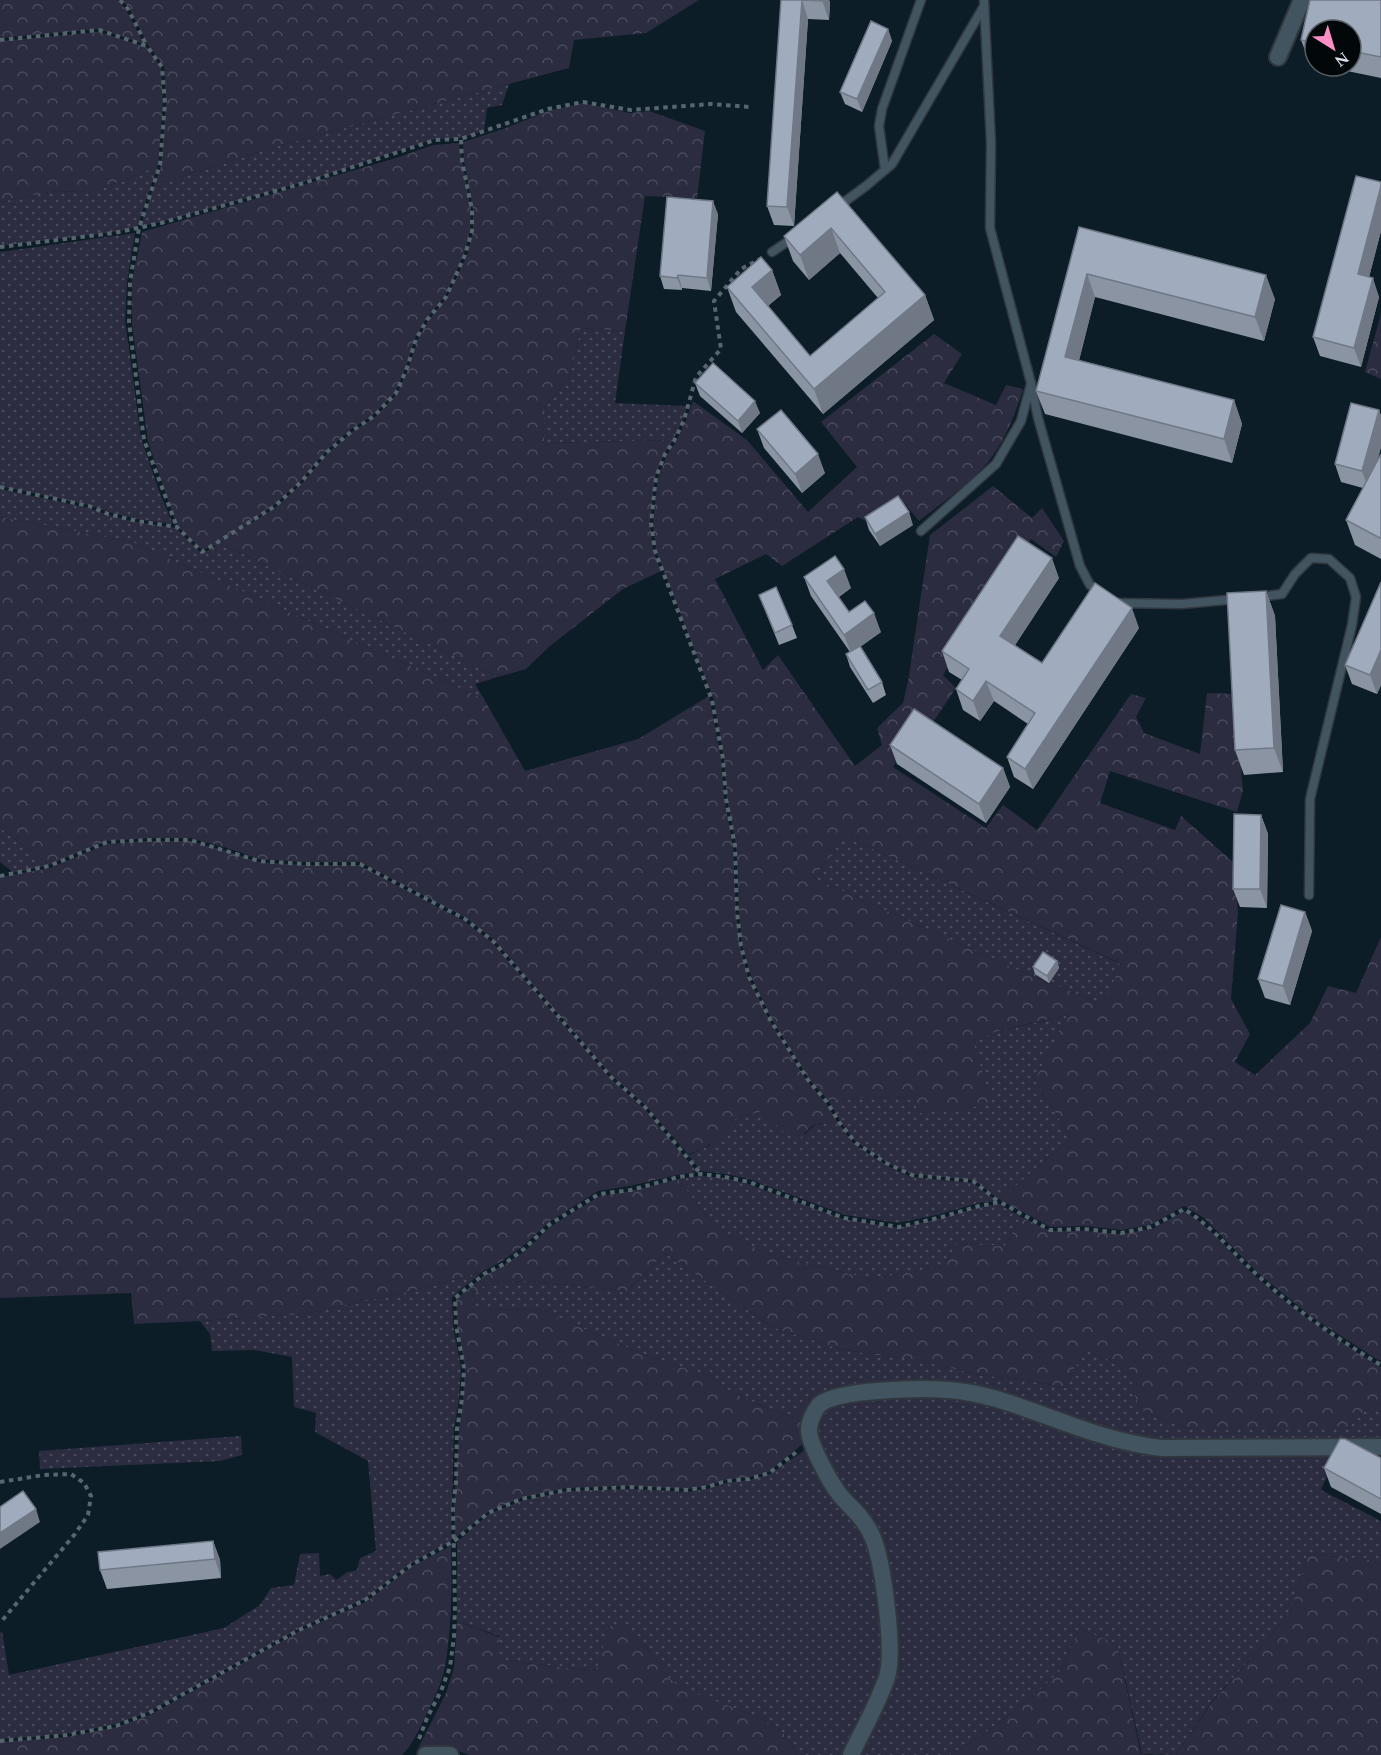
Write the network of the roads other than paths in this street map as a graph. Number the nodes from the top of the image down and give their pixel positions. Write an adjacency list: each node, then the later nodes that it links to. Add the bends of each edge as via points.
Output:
1 (921, 0): 5 (lane, via 882,109 879,126)
2 (1302, 0): 4 (street)
3 (984, 3): 5 (lane); 9 (lane, via 991,143 990,228)
4 (1278, 57)
5 (885, 170): 6 (lane)
6 (828, 213)
7 (801, 232): 8 (lane)
8 (772, 252)
9 (1031, 383): 10 (lane, via 1021,420 996,464); 11 (lane, via 1080,566 1090,585 1117,603 1182,604 1282,594 1311,558 1329,559 1350,578 1356,597 1352,625 1310,799)
10 (921, 531)
11 (1309, 895)
12 (1381, 1447): 15 (street, via 1138,1446 997,1398 947,1390 883,1391 829,1399 812,1417 811,1442 834,1487 873,1538 889,1642 887,1675)
13 (421, 1750): 14 (street)
14 (450, 1755)
15 (851, 1755)

